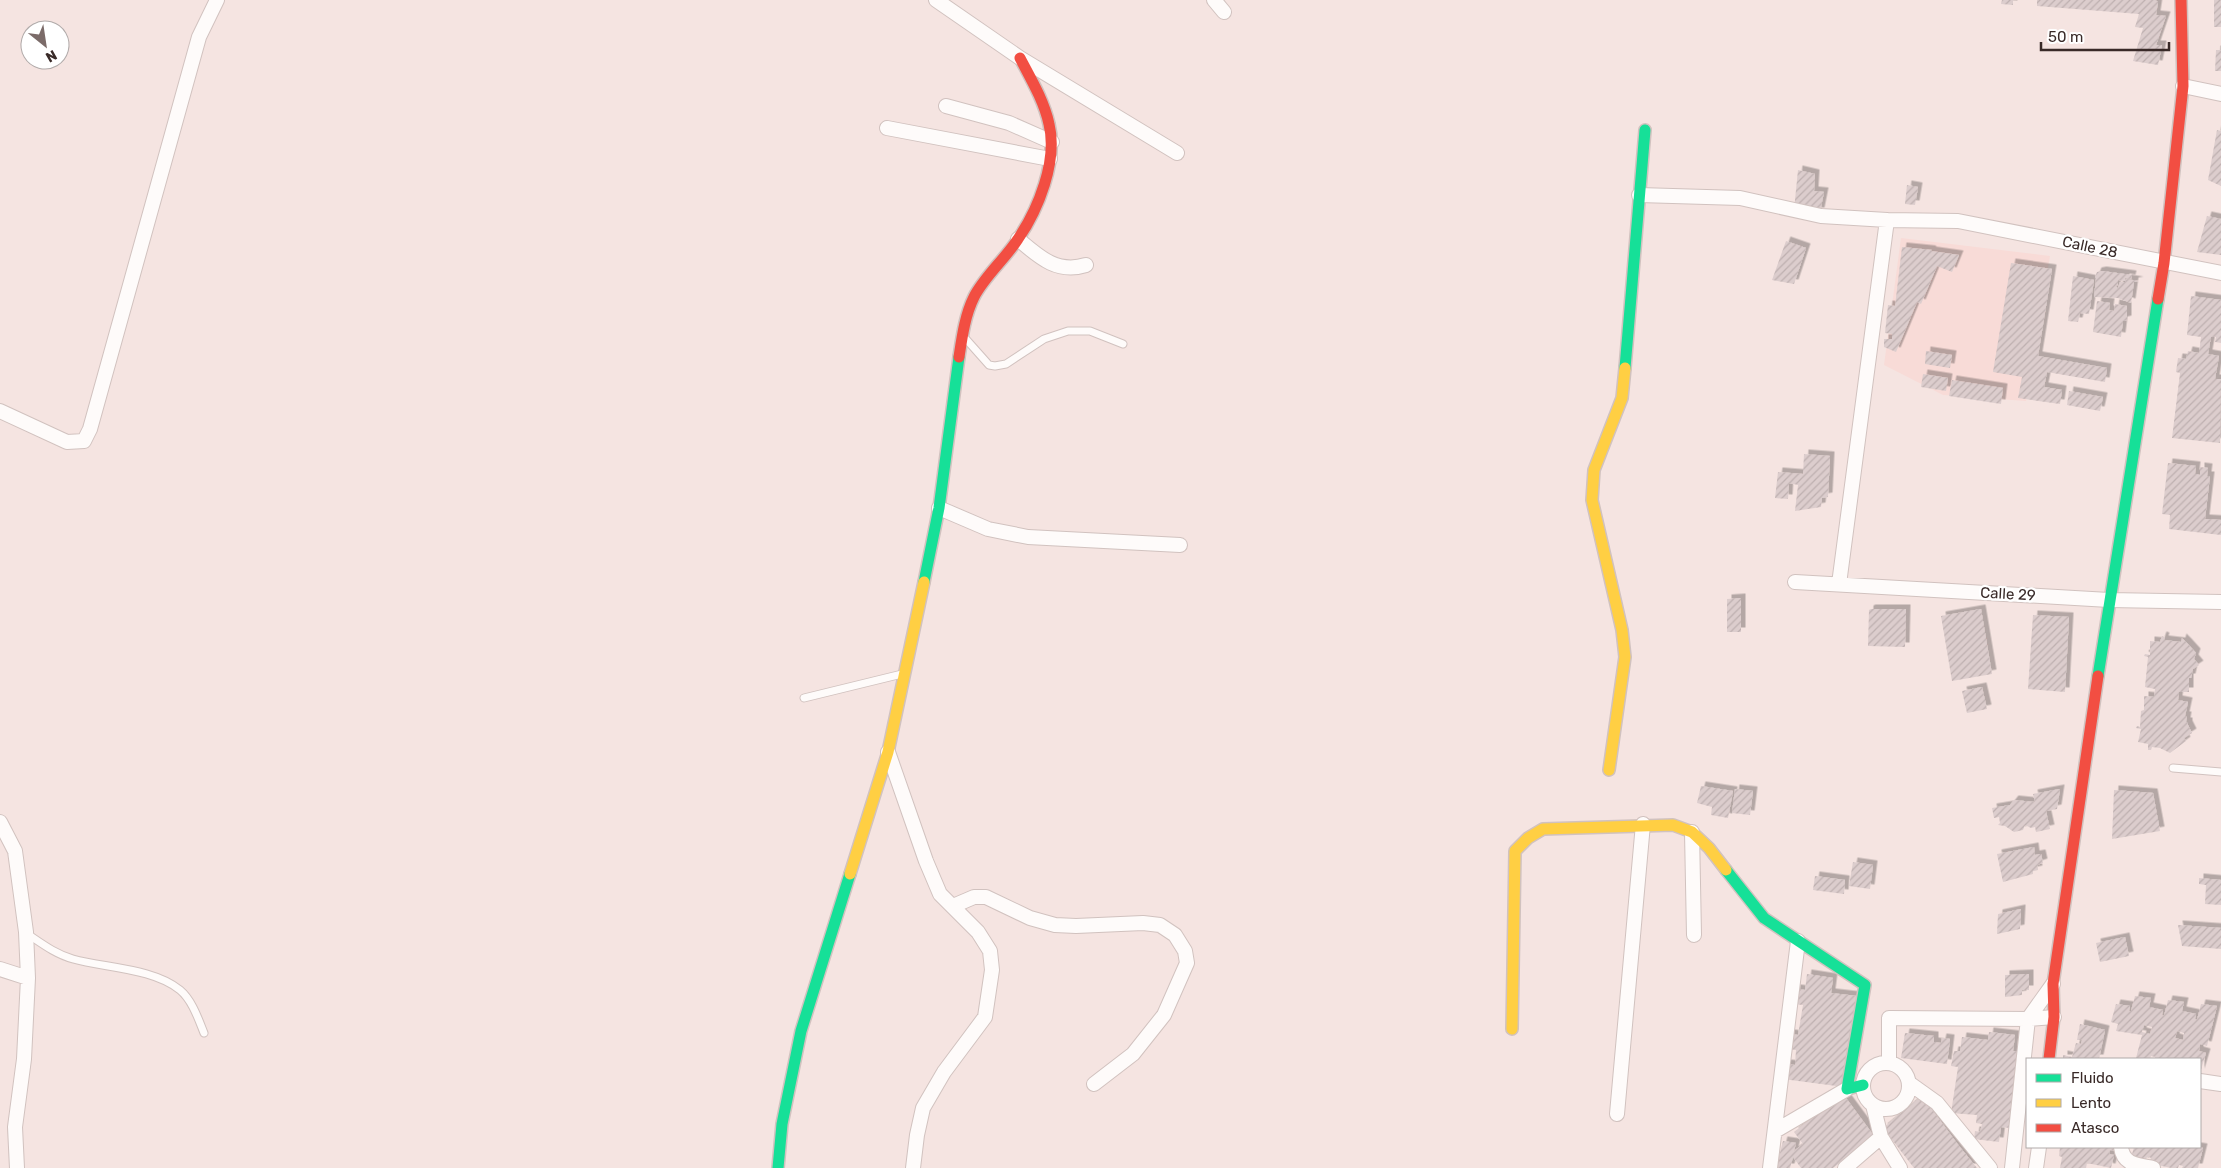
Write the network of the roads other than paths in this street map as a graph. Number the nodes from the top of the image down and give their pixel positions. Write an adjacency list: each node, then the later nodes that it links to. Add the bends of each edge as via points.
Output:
1 (217, 0): 23 (street, via 198,37 84,441 67,442)
2 (936, 0): 6 (street)
3 (1214, 0): 5 (street)
4 (2181, 0): 7 (street)
5 (1224, 12)
6 (1020, 58): 12 (street, via 1044,106); 13 (street)
7 (2183, 86): 8 (street); 18 (street)
8 (2221, 94)
9 (946, 106): 12 (street, via 1009,123)
10 (887, 128): 14 (street)
11 (1644, 130): 15 (street)
12 (1052, 142): 14 (street)
13 (1176, 153)
14 (1050, 159): 17 (street, via 1039,201)
15 (1639, 195): 16 (street, Calle 28, via 1740,198 1821,216); 34 (street, via 1622,398 1594,470 1592,500 1622,630 1625,657)
16 (1887, 220): 18 (street, Calle 28, via 1958,221); 27 (street)
17 (1018, 239): 19 (street, via 1053,265 1073,269); 21 (street, via 974,298)
18 (2164, 263): 20 (street, Calle 28); 28 (street)
19 (1086, 265)
20 (2221, 274)
21 (962, 334): 22 (lane, via 989,365 995,366 1006,364 1044,339 1068,331 1090,331); 24 (street)
22 (1123, 344)
23 (0, 411)
24 (939, 508): 25 (street, via 988,529 1028,537); 30 (street)
25 (1180, 545)
26 (1795, 582): 27 (street, Calle 29)
27 (1839, 584): 28 (street, Calle 29)
28 (2109, 600): 29 (street, Calle 29); 45 (street)
29 (2221, 602)
30 (904, 674): 31 (lane); 32 (street)
31 (804, 698)
32 (888, 752): 39 (street, via 933,879 940,894); 65 (street, via 801,1031 782,1124)
33 (2173, 768): 35 (lane)
34 (1609, 770)
35 (2221, 772)
36 (0, 822): 40 (street, via 15,851)
37 (1644, 824): 38 (street, via 1673,825); 48 (street, via 1543,829 1530,835 1515,851); 59 (street)
38 (1692, 832): 41 (street); 42 (street, via 1709,848 1764,918)
39 (953, 906): 54 (street, via 974,897 986,897 1030,918 1055,925 1144,923 1160,925 1175,935 1187,963 1164,1015 1133,1054); 66 (street, via 978,932 990,951 989,995 985,1017 944,1072 923,1108)
40 (26, 932): 44 (street); 49 (lane, via 53,951 72,959 113,966 166,981 180,990 195,1010)
41 (1694, 935)
42 (1798, 940): 57 (street, via 1866,985); 60 (street)
43 (0, 969): 44 (street)
44 (28, 978): 64 (street, via 24,1059 15,1127)
45 (2053, 984): 46 (street); 47 (street)
46 (2054, 1018): 47 (street); 50 (street)
47 (2028, 1020): 51 (street, via 1889,1018); 71 (street)
48 (1512, 1029)
49 (204, 1033)
50 (2049, 1058)
51 (1889, 1062): 53 (street, via 1903,1069); 56 (street, via 1868,1071)
52 (2201, 1081): 55 (street)
53 (1909, 1083): 58 (street, via 1906,1098 1895,1108); 70 (street, via 1937,1103)
54 (1094, 1084)
55 (2221, 1084)
56 (1863, 1085): 57 (street); 58 (street, via 1867,1100)
57 (1847, 1088): 60 (street)
58 (1873, 1105): 61 (street)
59 (1617, 1114)
60 (1775, 1131): 67 (street)
61 (1881, 1137): 68 (street); 69 (street)
62 (2039, 1148): 72 (street)
63 (2121, 1148): 73 (street, via 2127,1162)
64 (17, 1168)
65 (778, 1168)
66 (913, 1168)
67 (1770, 1168)
68 (1845, 1168)
69 (1900, 1168)
70 (1990, 1168)
71 (2012, 1168)
72 (2036, 1168)
73 (2153, 1168)

